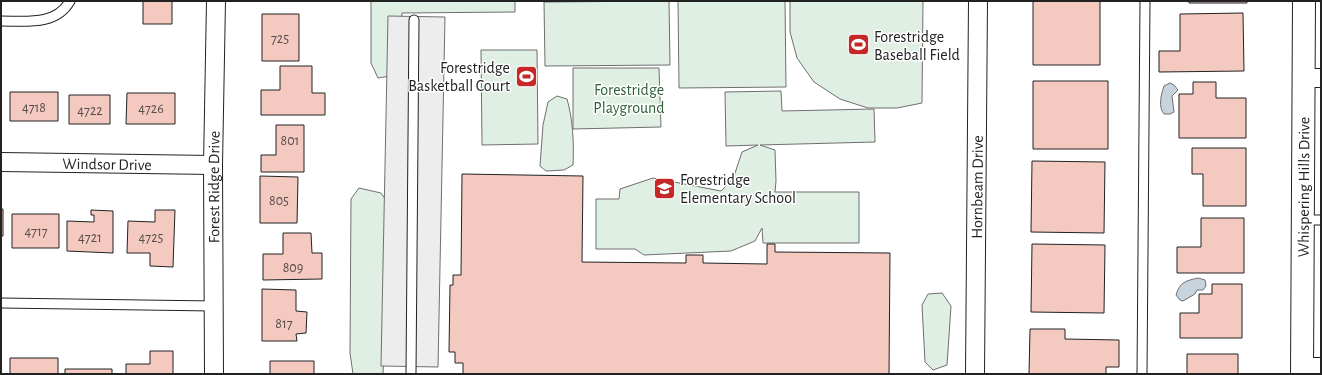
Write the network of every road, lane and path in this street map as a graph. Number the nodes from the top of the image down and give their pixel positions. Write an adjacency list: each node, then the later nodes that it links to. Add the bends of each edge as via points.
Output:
1 (70, 1): 7 (lane, via 59,14 48,18)
2 (216, 1): 10 (street, Forest Ridge Drive)
3 (978, 1): 17 (street, Hornbeam Drive)
4 (1145, 1): 18 (lane)
5 (1304, 1): 8 (street, Whispering Hills Drive)
6 (414, 20): 16 (lane)
7 (1, 21)
8 (1312, 78): 11 (street, Whispering Hills Drive)
9 (1, 162): 10 (street, Windsor Drive)
10 (213, 165): 13 (street, Forest Ridge Drive)
11 (1312, 220): 14 (street, Whispering Hills Drive)
12 (1, 303): 13 (lane)
13 (214, 306): 15 (street, Forest Ridge Drive)
14 (1308, 369)
15 (214, 374)
16 (411, 374)
17 (975, 374)
18 (1142, 374)

